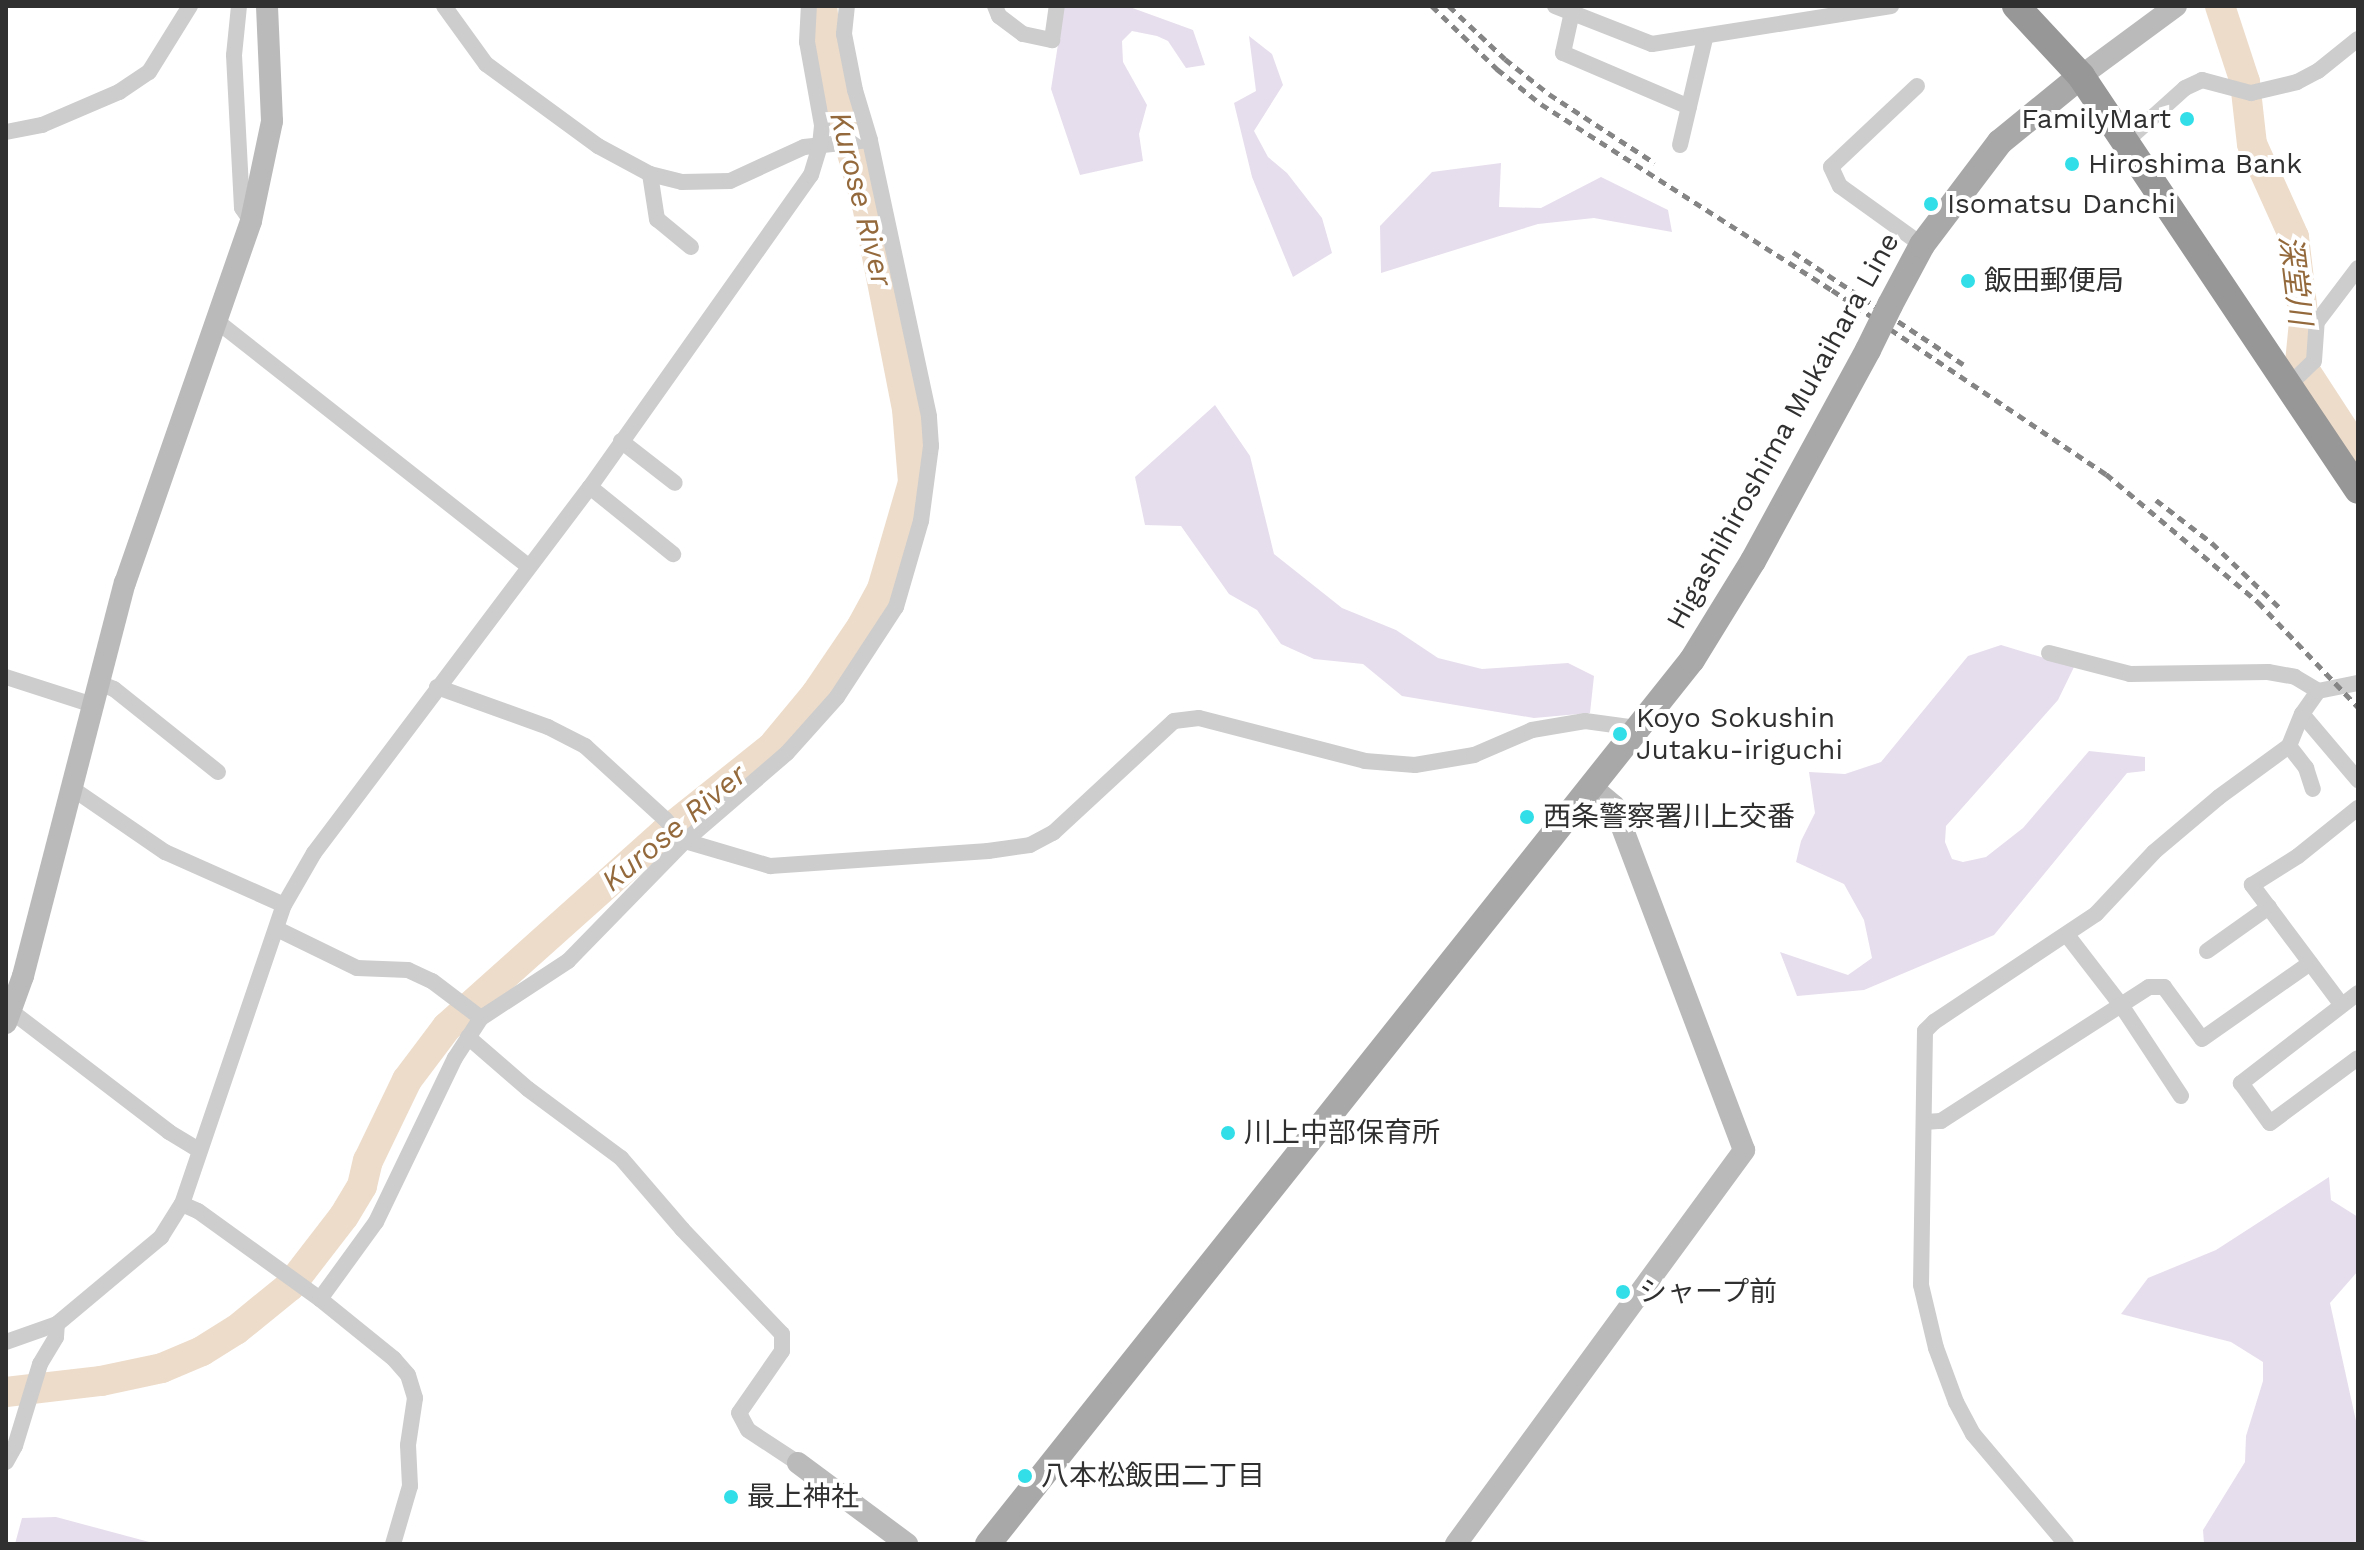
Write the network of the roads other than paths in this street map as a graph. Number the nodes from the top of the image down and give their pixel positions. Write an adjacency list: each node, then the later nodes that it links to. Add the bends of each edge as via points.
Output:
1 (190, 6): 19 (street, via 149,72 119,92 42,125)
2 (239, 6): 25 (street, via 234,55 242,208)
3 (267, 6): 25 (street, via 272,121)
4 (444, 6): 24 (street, via 486,64 598,146)
5 (809, 6): 22 (street, via 807,42)
6 (847, 6): 20 (street, via 844,34)
7 (995, 6): 8 (street, via 999,16 1023,34 1052,40)
8 (1057, 6)
9 (1555, 6): 13 (street)
10 (1891, 6): 14 (street)
11 (2016, 6): 16 (highway)
12 (2176, 6): 16 (street)
13 (1572, 12): 14 (street, via 1652,44); 18 (street, via 1563,53)
14 (1705, 38): 18 (street)
15 (2358, 39): 21 (street, via 2297,82 2251,93 2202,80 2185,88)
16 (2081, 76): 21 (highway); 26 (main road, Higashihiroshima Mukaihara Line, via 2000,142)
17 (1917, 86): 26 (street, via 1831,167 1840,186)
18 (1689, 107): 23 (street)
19 (6, 132)
20 (866, 141): 22 (street); 52 (street, via 929,416 931,446 921,521 896,607 837,697 787,753)
21 (2124, 143): 30 (highway)
22 (826, 144): 24 (street, via 804,147 730,181 682,182); 31 (street, via 811,175)
23 (1680, 145)
24 (650, 174): 27 (street, via 657,219)
25 (251, 221): 29 (street)
26 (1922, 245): 44 (main road, Higashihiroshima Mukaihara Line, bridge, via 1746,574 1692,660)
27 (691, 247)
28 (2358, 268): 30 (street, via 2317,322 2314,361)
29 (218, 322): 36 (street); 42 (street, via 129,569)
30 (2297, 377): 34 (highway)
31 (621, 441): 32 (street); 33 (street)
32 (675, 483)
33 (590, 487): 35 (street); 36 (street)
34 (2358, 490)
35 (673, 554)
36 (528, 566): 40 (street)
37 (2049, 653): 41 (street, via 2130,674 2268,672 2295,677)
38 (6, 677): 42 (street)
39 (2358, 683): 41 (street)
40 (437, 687): 52 (street, via 585,746); 53 (street, via 314,853)
41 (2318, 691): 43 (street)
42 (96, 694): 46 (street, via 114,689); 49 (street)
43 (2302, 714): 45 (street); 47 (street)
44 (1637, 728): 48 (main road, Higashihiroshima Mukaihara Line); 52 (street, via 1585,721 1532,730 1474,755 1415,765 1365,761 1199,718 1174,721 1053,833 1030,845 770,866)
45 (2289, 746): 50 (street, via 2306,768); 56 (street, via 2154,852 2096,914)
46 (218, 772)
47 (2358, 780)
48 (1591, 787): 78 (main road, Higashihiroshima Mukaihara Line); 79 (street, via 1614,806 1744,1150)
49 (73, 789): 53 (street, via 165,852); 59 (street)
50 (2313, 789)
51 (2358, 808): 54 (street, via 2252,885)
52 (685, 841): 64 (street, via 568,961)
53 (284, 905): 55 (street)
54 (2269, 907): 57 (street); 58 (street)
55 (277, 929): 64 (street, via 357,968 408,970); 69 (street)
56 (2067, 935): 62 (street); 68 (street, via 1925,1031)
57 (2207, 951)
58 (2310, 963): 61 (street); 62 (street, via 2202,1039 2164,987 2149,987)
59 (12, 986): 63 (street)
60 (2358, 993): 61 (street)
61 (2341, 1004): 66 (street, via 2241,1083 2270,1123)
62 (2121, 1005): 67 (street); 68 (street, via 1941,1121)
63 (8, 1017): 69 (street)
64 (481, 1018): 65 (street)
65 (468, 1037): 71 (street, via 376,1222); 75 (street, via 621,1158 782,1334 782,1351 739,1413 748,1430)
66 (2358, 1058)
67 (2181, 1096)
68 (1925, 1122): 80 (street, via 1920,1161 1921,1285 1936,1348 1973,1434)
69 (199, 1150): 70 (street)
70 (182, 1204): 71 (street); 72 (street, via 161,1237)
71 (317, 1297): 76 (street, via 394,1359 412,1385 410,1486)
72 (57, 1324): 73 (street); 74 (street)
73 (6, 1342)
74 (6, 1462)
75 (798, 1463): 77 (street)
76 (393, 1544)
77 (907, 1544)
78 (988, 1544)
79 (1456, 1544)
80 (2066, 1544)

